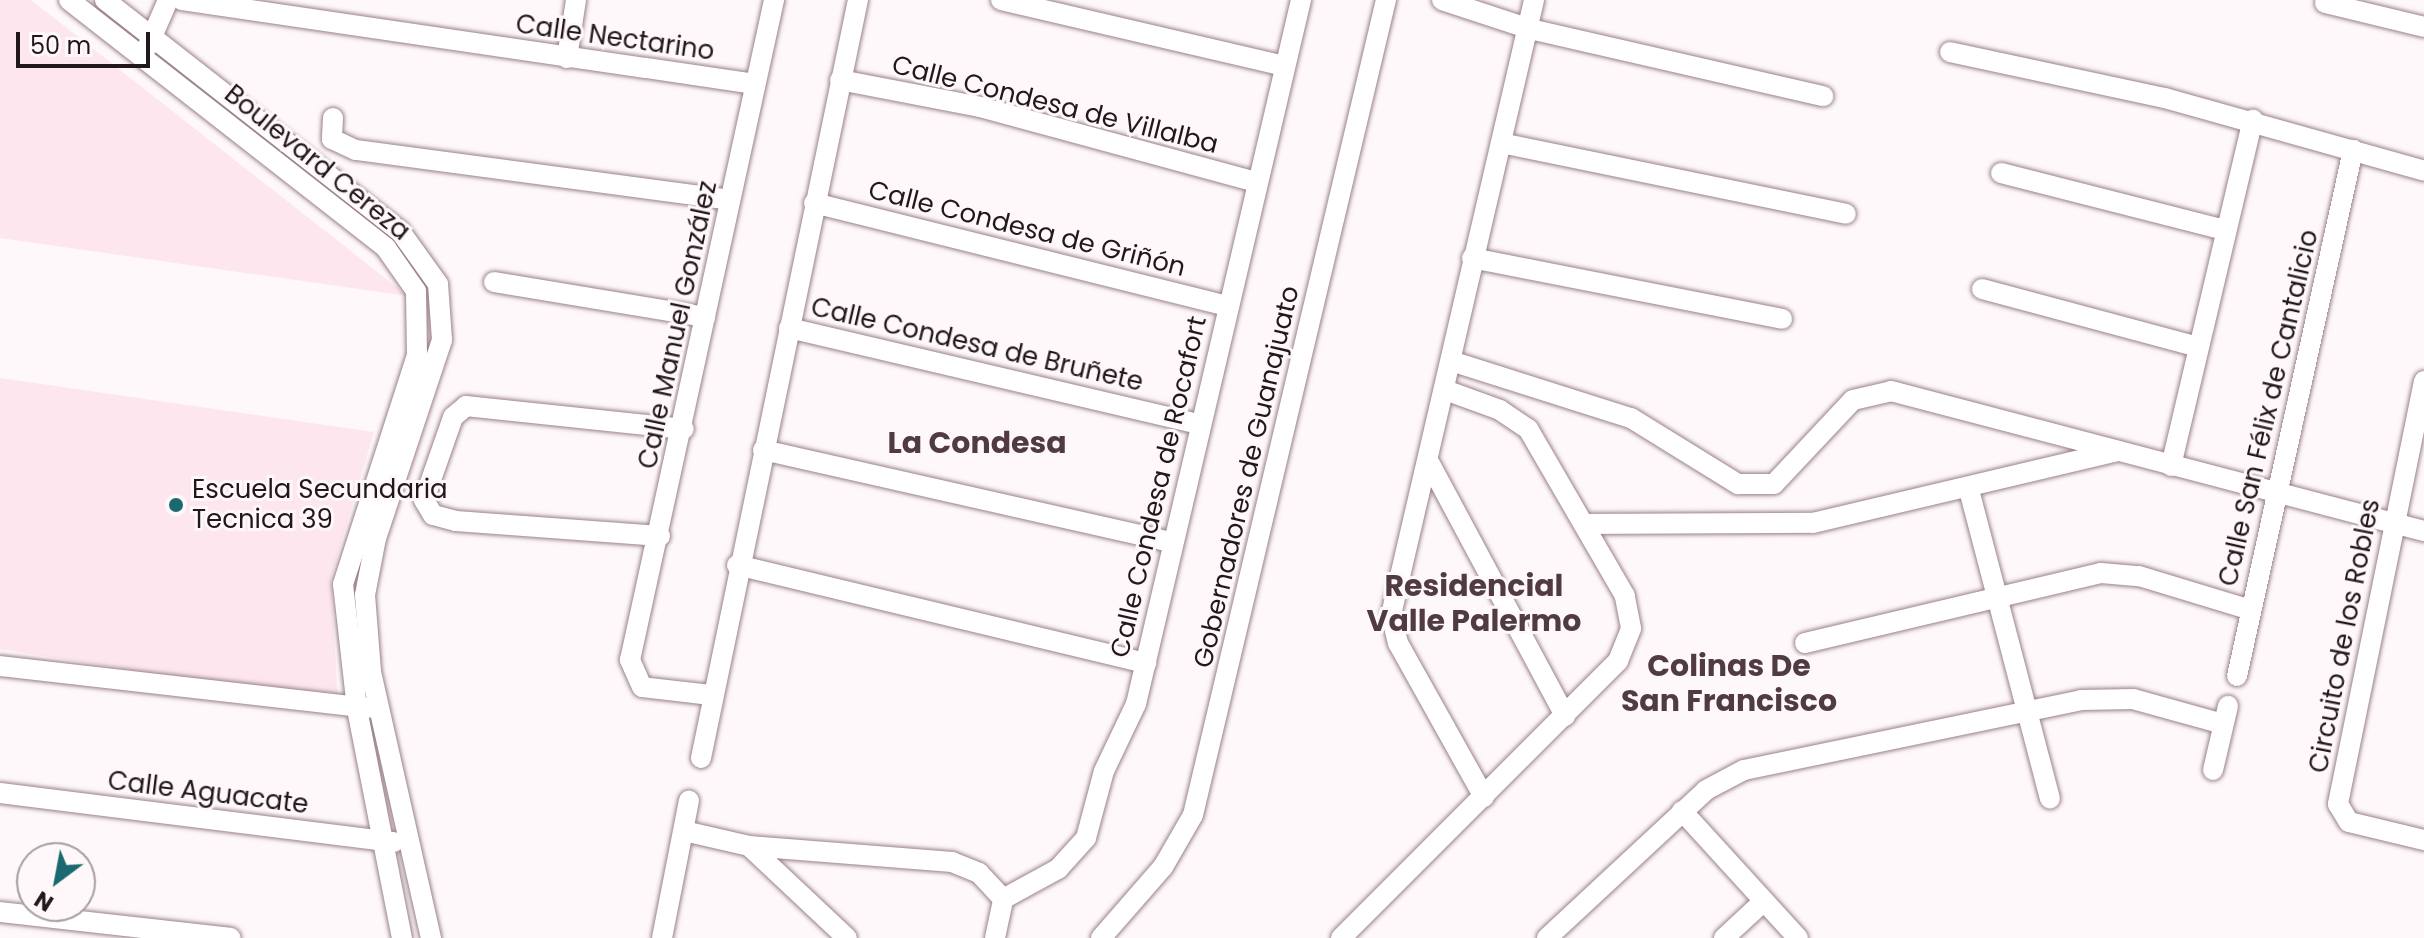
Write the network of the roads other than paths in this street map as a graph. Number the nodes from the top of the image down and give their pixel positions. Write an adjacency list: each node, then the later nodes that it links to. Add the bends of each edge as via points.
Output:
1 (69, 0): 19 (street, Boulevard Cereza)
2 (105, 0): 17 (street, Boulevard Cereza)
3 (168, 0): 17 (street)
4 (182, 0): 20 (street, Calle Nectarino)
5 (576, 0): 20 (street)
6 (774, 0): 23 (street, Calle Manuel González)
7 (858, 0): 22 (street)
8 (1001, 0): 21 (street)
9 (1301, 0): 21 (street, Calle Condesa de Rocafort)
10 (1386, 0): 97 (street, Gobernadores de Guanajuato, via 1193,815 1163,867)
11 (1442, 0): 16 (street)
12 (1534, 0): 16 (street)
13 (2325, 3): 14 (street)
14 (2362, 6): 15 (street)
15 (2424, 27)
16 (1530, 29): 24 (street); 27 (street)
17 (152, 37): 19 (street); 72 (street, Boulevard Cereza, via 400,231 438,284 442,340 367,565 366,633)
18 (1950, 52): 26 (street)
19 (142, 57): 73 (street, Boulevard Cereza, via 386,248 416,291 417,355 343,584)
20 (567, 58): 23 (street, Calle Nectarino)
21 (1284, 66): 31 (street, Calle Condesa de Rocafort)
22 (840, 80): 31 (street, Calle Condesa de Villalba, via 980,107); 33 (street)
23 (755, 84): 32 (street, Calle Manuel González)
24 (1823, 96)
25 (333, 118): 32 (street, via 332,139 381,154)
26 (2253, 120): 28 (street); 35 (street)
27 (1501, 143): 34 (street); 36 (street)
28 (2353, 150): 29 (street); 57 (street, Calle San Félix de Cantalicio)
29 (2424, 171)
30 (2001, 173): 35 (street)
31 (1257, 182): 39 (street, Calle Condesa de Rocafort)
32 (730, 200): 40 (street, Calle Manuel González)
33 (814, 203): 39 (street, Calle Condesa de Griñón); 42 (street)
34 (1846, 214)
35 (2225, 230): 43 (street)
36 (1472, 258): 41 (street); 44 (street)
37 (494, 282): 40 (street)
38 (1982, 289): 43 (street)
39 (1227, 306): 47 (street, Calle Condesa de Rocafort)
40 (705, 317): 48 (street, Calle Manuel González)
41 (1782, 319)
42 (789, 328): 47 (street, Calle Condesa de Bruñete); 50 (street)
43 (2198, 347): 53 (street)
44 (1451, 361): 46 (street); 55 (street, via 1631,418)
45 (2424, 381): 58 (street, Circuito de los Robles)
46 (1445, 390): 52 (street); 60 (street, via 1500,410 1528,429)
47 (1199, 424): 63 (street, Calle Condesa de Rocafort)
48 (684, 429): 62 (street, Calle Manuel González); 62 (street, via 478,406 453,417 424,500 433,515 461,522)
49 (2042, 431): 51 (street); 54 (street); 55 (street, via 1915,396 1871,392 1834,416 1774,484)
50 (763, 450): 63 (street); 64 (street)
51 (2118, 451): 53 (street); 54 (street)
52 (1430, 464): 75 (street); 79 (street, via 1391,627)
53 (2171, 466): 57 (street)
54 (2044, 470): 56 (street)
55 (1738, 484): 59 (street)
56 (1969, 490): 59 (street, via 1813,523); 65 (street)
57 (2278, 493): 58 (street); 66 (street, Calle San Félix de Cantalicio)
58 (2395, 519): 61 (street); 84 (street, Circuito de los Robles, via 2338,804 2356,825)
59 (1737, 522): 60 (street)
60 (1586, 524): 75 (street, via 1625,596 1631,628 1618,661)
61 (2424, 531)
62 (660, 536): 71 (street, Calle Manuel González, via 630,660 642,687)
63 (1171, 542): 68 (street, Calle Condesa de Rocafort)
64 (737, 565): 68 (street); 71 (street)
65 (1999, 599): 66 (street, via 2079,576 2121,573); 67 (street); 74 (street)
66 (2251, 610): 70 (street, Calle San Félix de Cantalicio)
67 (1805, 643)
68 (1146, 663): 88 (street, Calle Condesa de Rocafort, via 1086,838 1058,869)
69 (0, 666): 73 (street)
70 (2237, 676)
71 (711, 695): 76 (street)
72 (378, 708): 73 (street); 86 (street, Boulevard Cereza)
73 (357, 709): 85 (street, Boulevard Cereza)
74 (2023, 715): 77 (street, via 2116,698 2226,715); 80 (street); 82 (street, via 1744,770)
75 (1565, 716): 79 (street)
76 (701, 758)
77 (2213, 770)
78 (0, 793): 85 (street, Calle Aguacate)
79 (1484, 797): 98 (street)
80 (2050, 799)
81 (689, 801): 83 (street)
82 (1682, 811): 89 (street); 99 (street)
83 (684, 831): 87 (street); 94 (street)
84 (2424, 840)
85 (385, 841): 86 (street, Calle Aguacate); 92 (street, Boulevard Cereza)
86 (410, 844): 93 (street, Boulevard Cereza)
87 (749, 846): 88 (street, via 952,862 979,873); 95 (street)
88 (1003, 899): 96 (street)
89 (1764, 901): 100 (street); 101 (street)
90 (0, 912): 91 (street)
91 (231, 938)
92 (402, 938)
93 (431, 938)
94 (662, 938)
95 (847, 938)
96 (995, 938)
97 (1101, 938)
98 (1341, 938)
99 (1547, 938)
100 (1724, 938)
101 (1798, 938)

